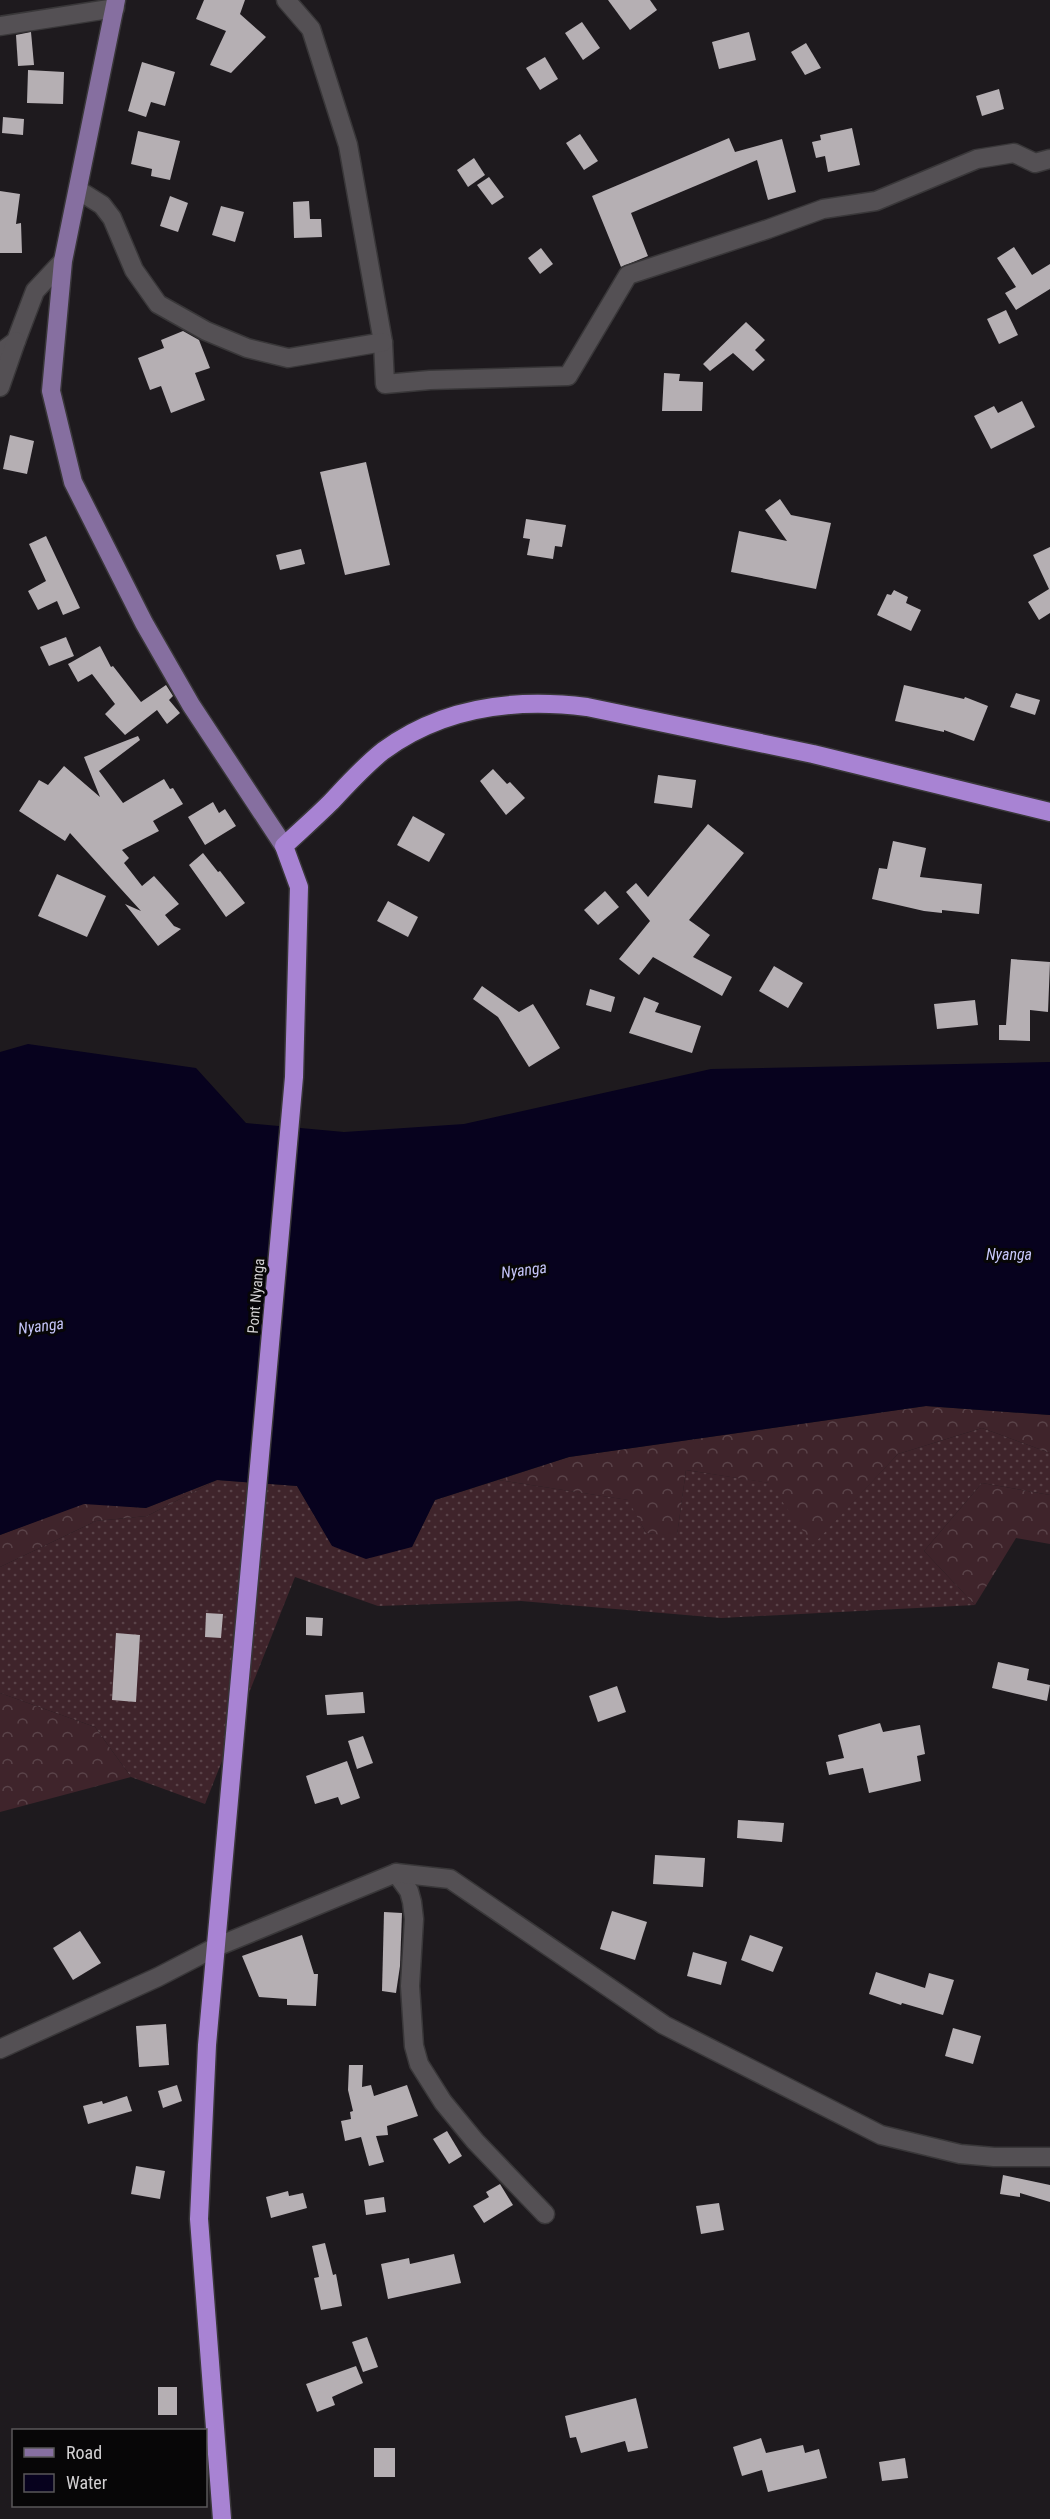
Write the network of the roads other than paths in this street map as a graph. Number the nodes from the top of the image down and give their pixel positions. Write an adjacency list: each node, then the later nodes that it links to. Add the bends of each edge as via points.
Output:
1 (286, 0): 8 (street, via 311,29 348,145)
2 (116, 4): 3 (street); 5 (main road)
3 (0, 26)
4 (1050, 159): 8 (street, via 1035,164 1014,153 978,159 876,201 823,209 628,275 567,376 385,384)
5 (78, 190): 6 (main road); 8 (street, via 102,205 112,218 134,270 158,304 206,332 288,358)
6 (63, 261): 7 (street, via 35,291); 12 (main road, via 51,392 73,482 144,623 191,705)
7 (16, 341): 9 (street); 10 (street)
8 (383, 342)
9 (0, 353)
10 (0, 387)
11 (1050, 812): 12 (highway, via 813,754 587,707 521,702 486,706 414,731 383,751)
12 (284, 846): 14 (highway, Pont Nyanga, via 299,887 294,1077)
13 (396, 1873): 14 (street); 16 (street, via 450,1879 664,2025 881,2135 960,2154); 17 (street, via 412,1902 410,1986 419,2064 475,2141)
14 (216, 1947): 15 (street); 18 (highway, Pont Nyanga, via 199,2219)
15 (0, 2049)
16 (1050, 2157)
17 (545, 2214)
18 (222, 2519)

